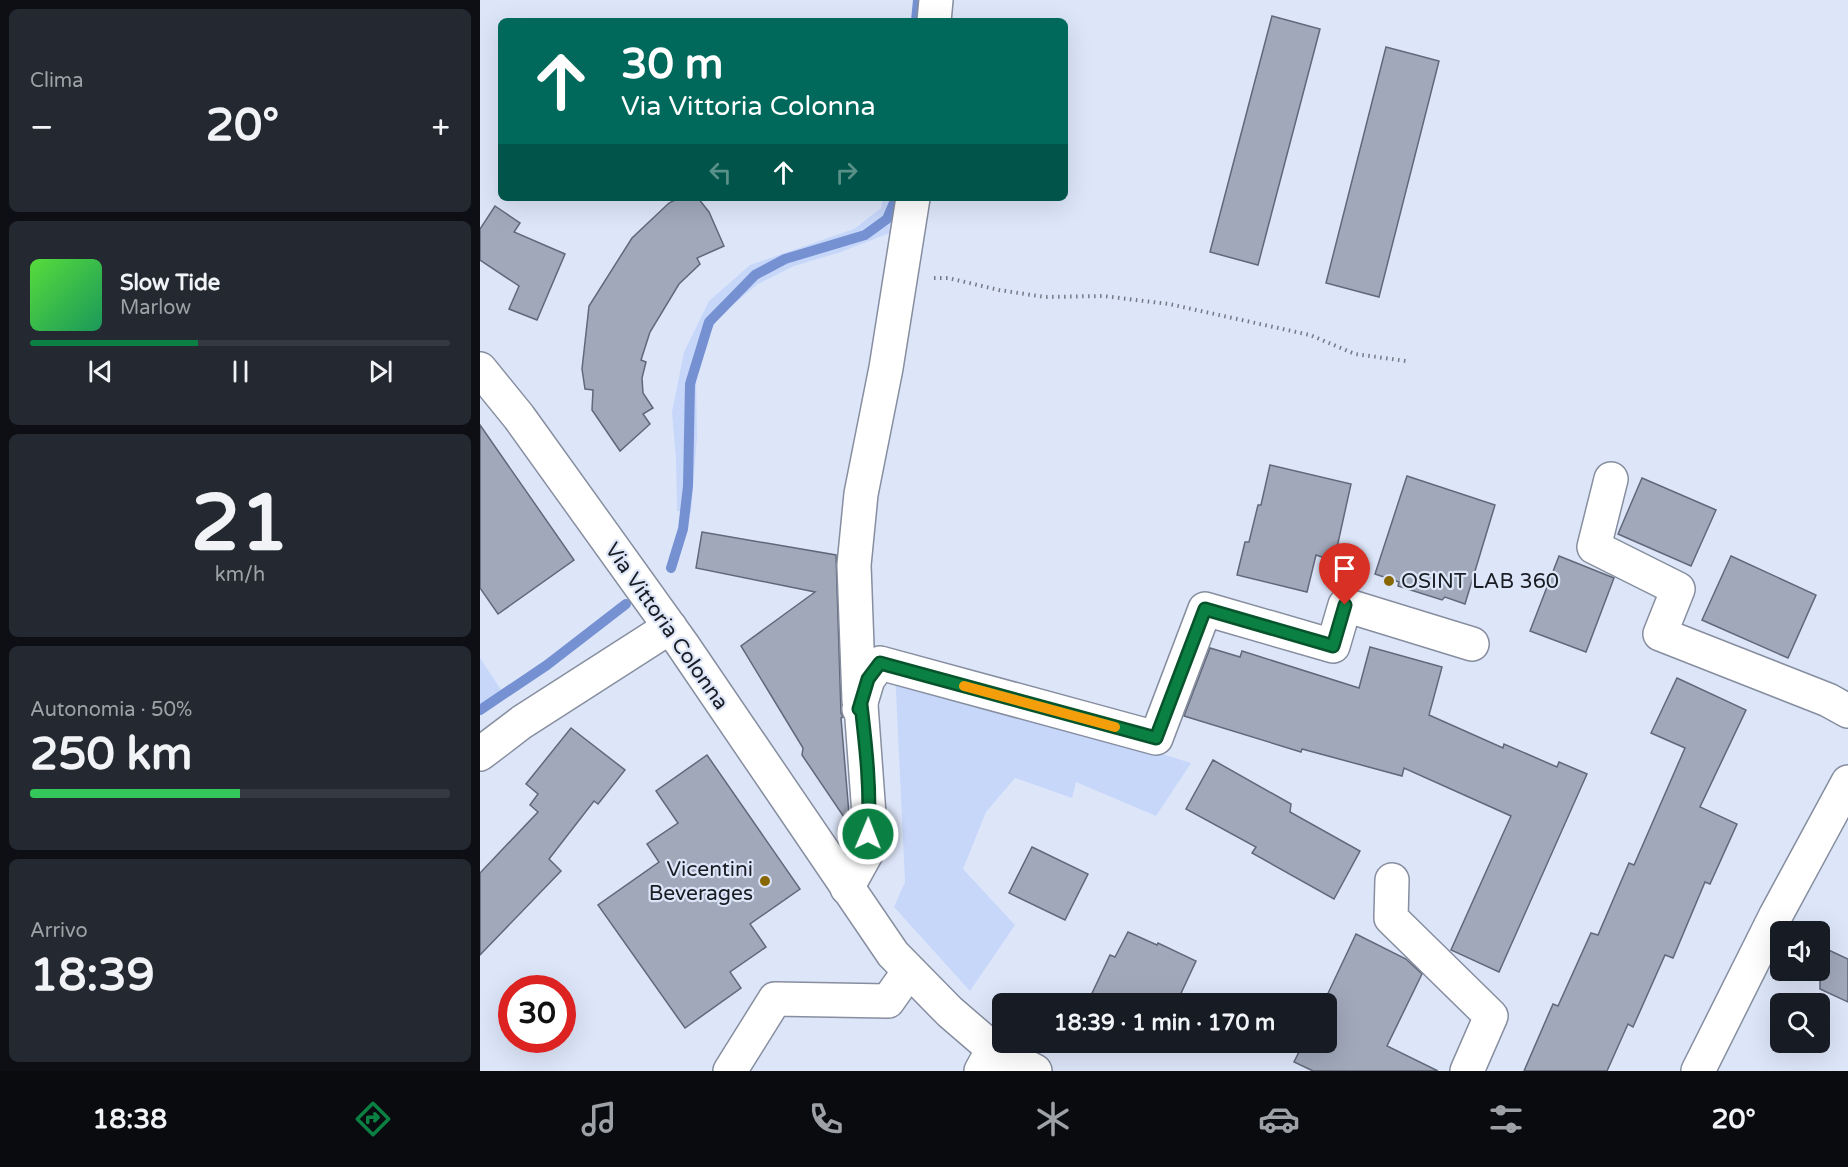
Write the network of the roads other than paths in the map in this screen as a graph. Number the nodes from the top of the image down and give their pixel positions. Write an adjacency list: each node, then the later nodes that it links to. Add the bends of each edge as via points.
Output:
1 (936, 0): 2 (street)
2 (934, 18)
3 (913, 201): 8 (street, via 861,494 854,565)
4 (480, 369): 6 (street, Via Vittoria Colonna)
5 (1611, 479): 9 (street, via 1594,547 1678,589 1660,634)
6 (670, 627): 10 (street, via 522,722); 13 (street, Via Vittoria Colonna)
7 (1472, 644): 8 (street, via 1345,605 1333,646 1205,609 1156,738 880,663 868,679)
8 (860, 707): 13 (street, via 869,815 867,852)
9 (1848, 711)
10 (480, 754)
11 (1848, 782): 19 (street)
12 (1392, 880): 18 (street, via 1392,918 1491,1016)
13 (847, 888): 14 (street, Via Vittoria Colonna)
14 (909, 971): 15 (street, Via Vittoria Colonna, via 950,1012); 16 (street, via 888,1001 775,999)
15 (987, 1060): 17 (street, Via Vittoria Colonna)
16 (730, 1071)
17 (1035, 1071)
18 (1467, 1071)
19 (1698, 1071)

